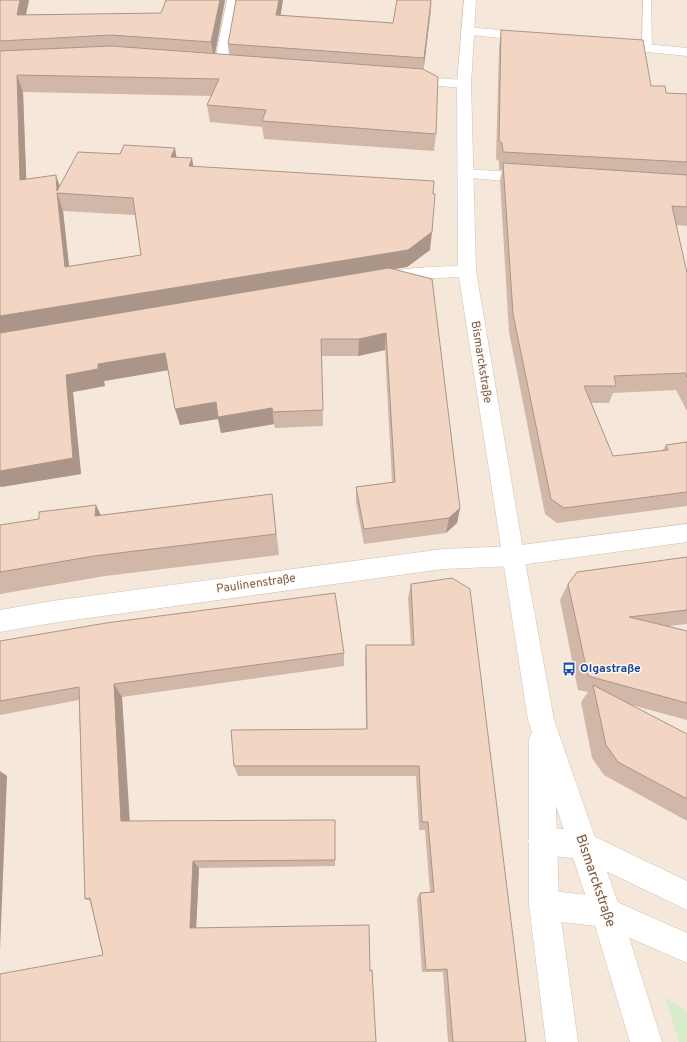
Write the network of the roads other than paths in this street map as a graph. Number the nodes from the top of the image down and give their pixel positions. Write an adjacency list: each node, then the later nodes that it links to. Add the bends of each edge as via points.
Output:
1 (234, 0): 10 (street)
2 (470, 0): 4 (street, Bismarckstraße)
3 (647, 0): 7 (lane)
4 (467, 31): 5 (street); 13 (street, Bismarckstraße)
5 (545, 39)
6 (600, 44): 7 (street)
7 (647, 48): 8 (street)
8 (687, 52)
9 (207, 64): 10 (street)
10 (221, 66): 11 (street)
11 (237, 67)
12 (394, 79): 13 (street)
13 (464, 84): 14 (street, Bismarckstraße)
14 (465, 174): 15 (street); 16 (street, Bismarckstraße)
15 (544, 179)
16 (467, 271): 17 (street, via 416,273); 19 (street, Bismarckstraße)
17 (369, 281)
18 (687, 534): 19 (street)
19 (513, 556): 20 (street, Paulinenstraße, via 442,559); 21 (street, Bismarckstraße)
20 (0, 621)
21 (541, 720): 22 (street, Bismarckstraße); 23 (street, Bismarckstraße)
22 (542, 841): 23 (street); 25 (street, Bismarckstraße)
23 (583, 845): 24 (street); 26 (street, Bismarckstraße)
24 (687, 896)
25 (544, 905): 26 (street); 28 (street, Bismarckstraße)
26 (606, 912): 27 (street); 29 (street, Bismarckstraße)
27 (687, 948)
28 (562, 1042)
29 (646, 1042)

